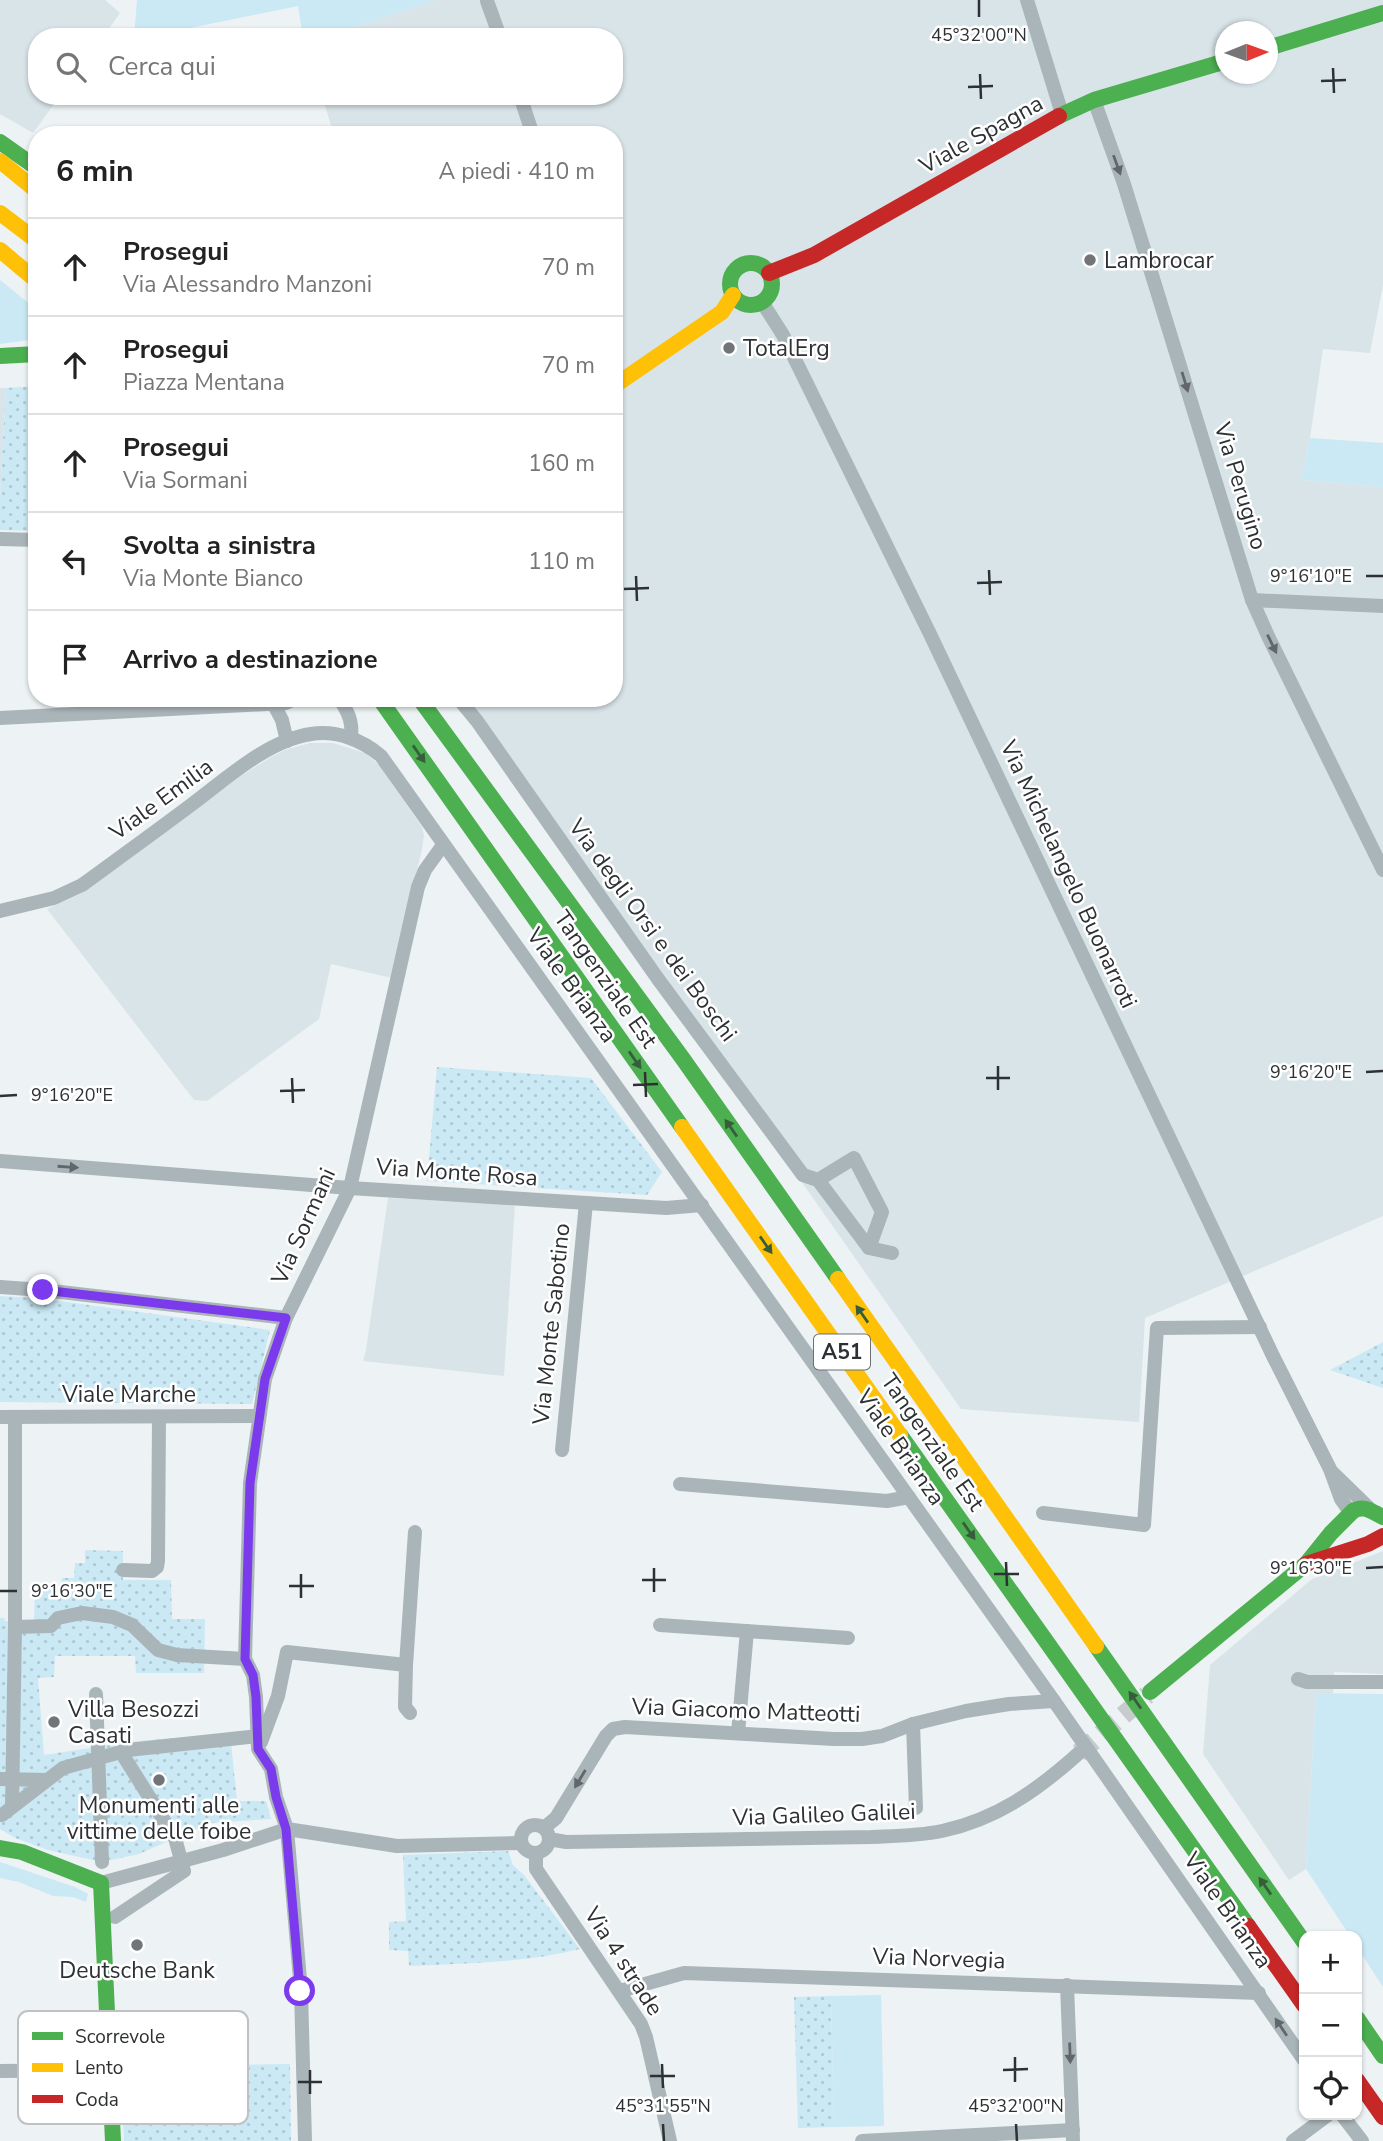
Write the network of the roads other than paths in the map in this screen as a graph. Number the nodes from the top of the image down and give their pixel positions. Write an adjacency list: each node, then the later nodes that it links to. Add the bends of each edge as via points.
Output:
1 (1027, 0): 9 (street)
2 (487, 1): 4 (street)
3 (1383, 13): 5 (main road)
4 (497, 28)
5 (1278, 45)
6 (1215, 64): 7 (main road, Viale Spagna)
7 (1094, 100): 9 (main road, Viale Spagna); 27 (street, Via Perugino, one-way to 27)
8 (523, 105): 10 (street)
9 (1062, 114): 19 (main road, Viale Spagna, via 814,255)
10 (530, 126)
11 (0, 142): 13 (main road)
12 (0, 161): 14 (main road)
13 (28, 162)
14 (28, 184)
15 (0, 213): 16 (main road)
16 (28, 233)
17 (0, 250): 18 (main road)
18 (28, 273)
19 (769, 273): 20 (main road, via 759,264 740,266 731,276); 21 (main road, via 772,285)
20 (733, 295): 21 (main road, via 749,305); 24 (main road, via 722,312)
21 (762, 302): 52 (street, Via Michelangelo Buonarroti, via 783,335 930,634)
22 (28, 354): 23 (main road)
23 (0, 356)
24 (623, 374)
25 (0, 539): 26 (street)
26 (28, 540)
27 (1252, 600): 28 (street); 40 (street, Via Perugino, one-way to 40)
28 (1383, 606)
29 (200, 707): 36 (street)
30 (275, 707): 38 (street)
31 (345, 707): 37 (street, via 353,726)
32 (385, 707): 102 (main road, Tangenziale Est / A51, one-way to 102)
33 (426, 707): 42 (main road, Tangenziale Est / A51)
34 (440, 707): 42 (main road)
35 (465, 707): 44 (street, Via degli Orsi e dei Boschi, via 657,979 803,1175)
36 (0, 718)
37 (351, 738): 38 (street, Viale Emilia, via 312,734); 39 (street, Viale Brianza, via 381,756)
38 (287, 741): 41 (street, Viale Emilia, via 242,768 82,885 54,898)
39 (443, 845): 45 (street, Via Sormani, via 418,887); 47 (street, Viale Brianza)
40 (1383, 870)
41 (0, 911)
42 (683, 1059): 98 (main road, Tangenziale Est / A51, one-way to 42)
43 (0, 1161): 45 (street, Via Monte Rosa, one-way to 45)
44 (818, 1180): 48 (street, Via degli Orsi e dei Boschi); 48 (street, via 854,1158 882,1212)
45 (349, 1188): 46 (street, Via Monte Rosa); 51 (street, Via Sormani)
46 (586, 1203): 47 (street, Via Monte Rosa, via 666,1208); 56 (street, Via Monte Sabotino)
47 (702, 1205): 59 (street, Viale Brianza)
48 (869, 1248): 49 (street)
49 (892, 1253)
50 (0, 1287): 51 (street)
51 (286, 1318): 53 (street, Via Sormani)
52 (1260, 1327): 57 (street, Via Michelangelo Buonarroti); 60 (street, via 1157,1328 1144,1525)
53 (258, 1416): 55 (street, Viale Marche); 72 (street, Via Sormani, via 250,1483)
54 (8, 1417): 55 (street, Viale Marche); 68 (street)
55 (159, 1417): 67 (street, via 157,1567 152,1571)
56 (562, 1450)
57 (1330, 1469): 61 (street, Via Michelangelo Buonarroti); 62 (street, Via Michelangelo Buonarroti)
58 (680, 1484): 59 (street, via 887,1501)
59 (909, 1497): 78 (street, Viale Brianza)
60 (1043, 1513)
61 (1377, 1514): 62 (main road, via 1360,1508); 64 (main road)
62 (1347, 1516): 65 (main road, via 1346,1536); 66 (main road)
63 (415, 1532): 73 (street)
64 (1380, 1536): 65 (main road)
65 (1362, 1545): 66 (main road)
66 (1306, 1564): 76 (main road)
67 (123, 1570)
68 (15, 1624): 72 (street, via 51,1626 58,1618 82,1613 113,1617 132,1625 158,1650); 86 (street)
69 (660, 1625): 70 (street)
70 (747, 1631): 71 (street); 81 (street)
71 (848, 1638)
72 (245, 1659): 82 (street, Via Sormani, via 253,1675)
73 (406, 1665): 79 (street, via 405,1707); 82 (street, via 287,1652 278,1696)
74 (1298, 1679): 75 (street)
75 (1383, 1682)
76 (1150, 1692)
77 (96, 1694): 85 (street)
78 (1054, 1701): 80 (street, Via Giacomo Matteotti, via 966,1711); 101 (street, Viale Brianza)
79 (410, 1713)
80 (913, 1724): 81 (street, Via Giacomo Matteotti, via 862,1739); 88 (street)
81 (738, 1733): 90 (street, Via Giacomo Matteotti, one-way to 90, via 613,1729)
82 (258, 1742): 83 (street); 89 (street, via 271,1769)
83 (121, 1752): 85 (street); 94 (street, via 175,1838)
84 (1079, 1754): 90 (street, Via Galileo Galilei, via 1009,1806 976,1821 930,1833 566,1842)
85 (99, 1758): 87 (street, via 63,1768); 95 (street)
86 (6, 1779): 87 (street); 87 (street, via 7,1811)
87 (47, 1780)
88 (916, 1808)
89 (286, 1829): 91 (street, via 397,1846); 94 (street); 114 (street, via 300,1991)
90 (547, 1833): 91 (street, via 533,1825 527,1827); 93 (street, via 545,1849)
91 (521, 1843): 93 (street)
92 (0, 1848): 96 (main road)
93 (536, 1853): 100 (street, Via 4 strade, via 536,1869)
94 (183, 1861): 96 (street); 97 (street, via 184,1871)
95 (102, 1862)
96 (101, 1883): 103 (main road)
97 (115, 1917)
98 (1299, 1935)
99 (1067, 1985): 100 (street, Via Norvegia, via 684,1973); 101 (street, Via Norvegia); 113 (street, one-way to 113)
100 (620, 1991): 115 (street, Via 4 strade, via 646,2037)
101 (1259, 1993): 106 (street, Viale Brianza, one-way to 101)
102 (1299, 1999)
103 (106, 2011)
104 (1362, 2025): 105 (main road)
105 (1383, 2056)
106 (1302, 2057)
107 (0, 2071): 108 (street)
108 (18, 2071)
109 (1362, 2087): 110 (main road)
110 (1383, 2117)
111 (1321, 2120): 117 (street)
112 (1346, 2120): 118 (street)
113 (1073, 2136): 116 (street)
114 (305, 2141)
115 (670, 2141)
116 (862, 2141)
117 (1293, 2141)
118 (1362, 2141)

